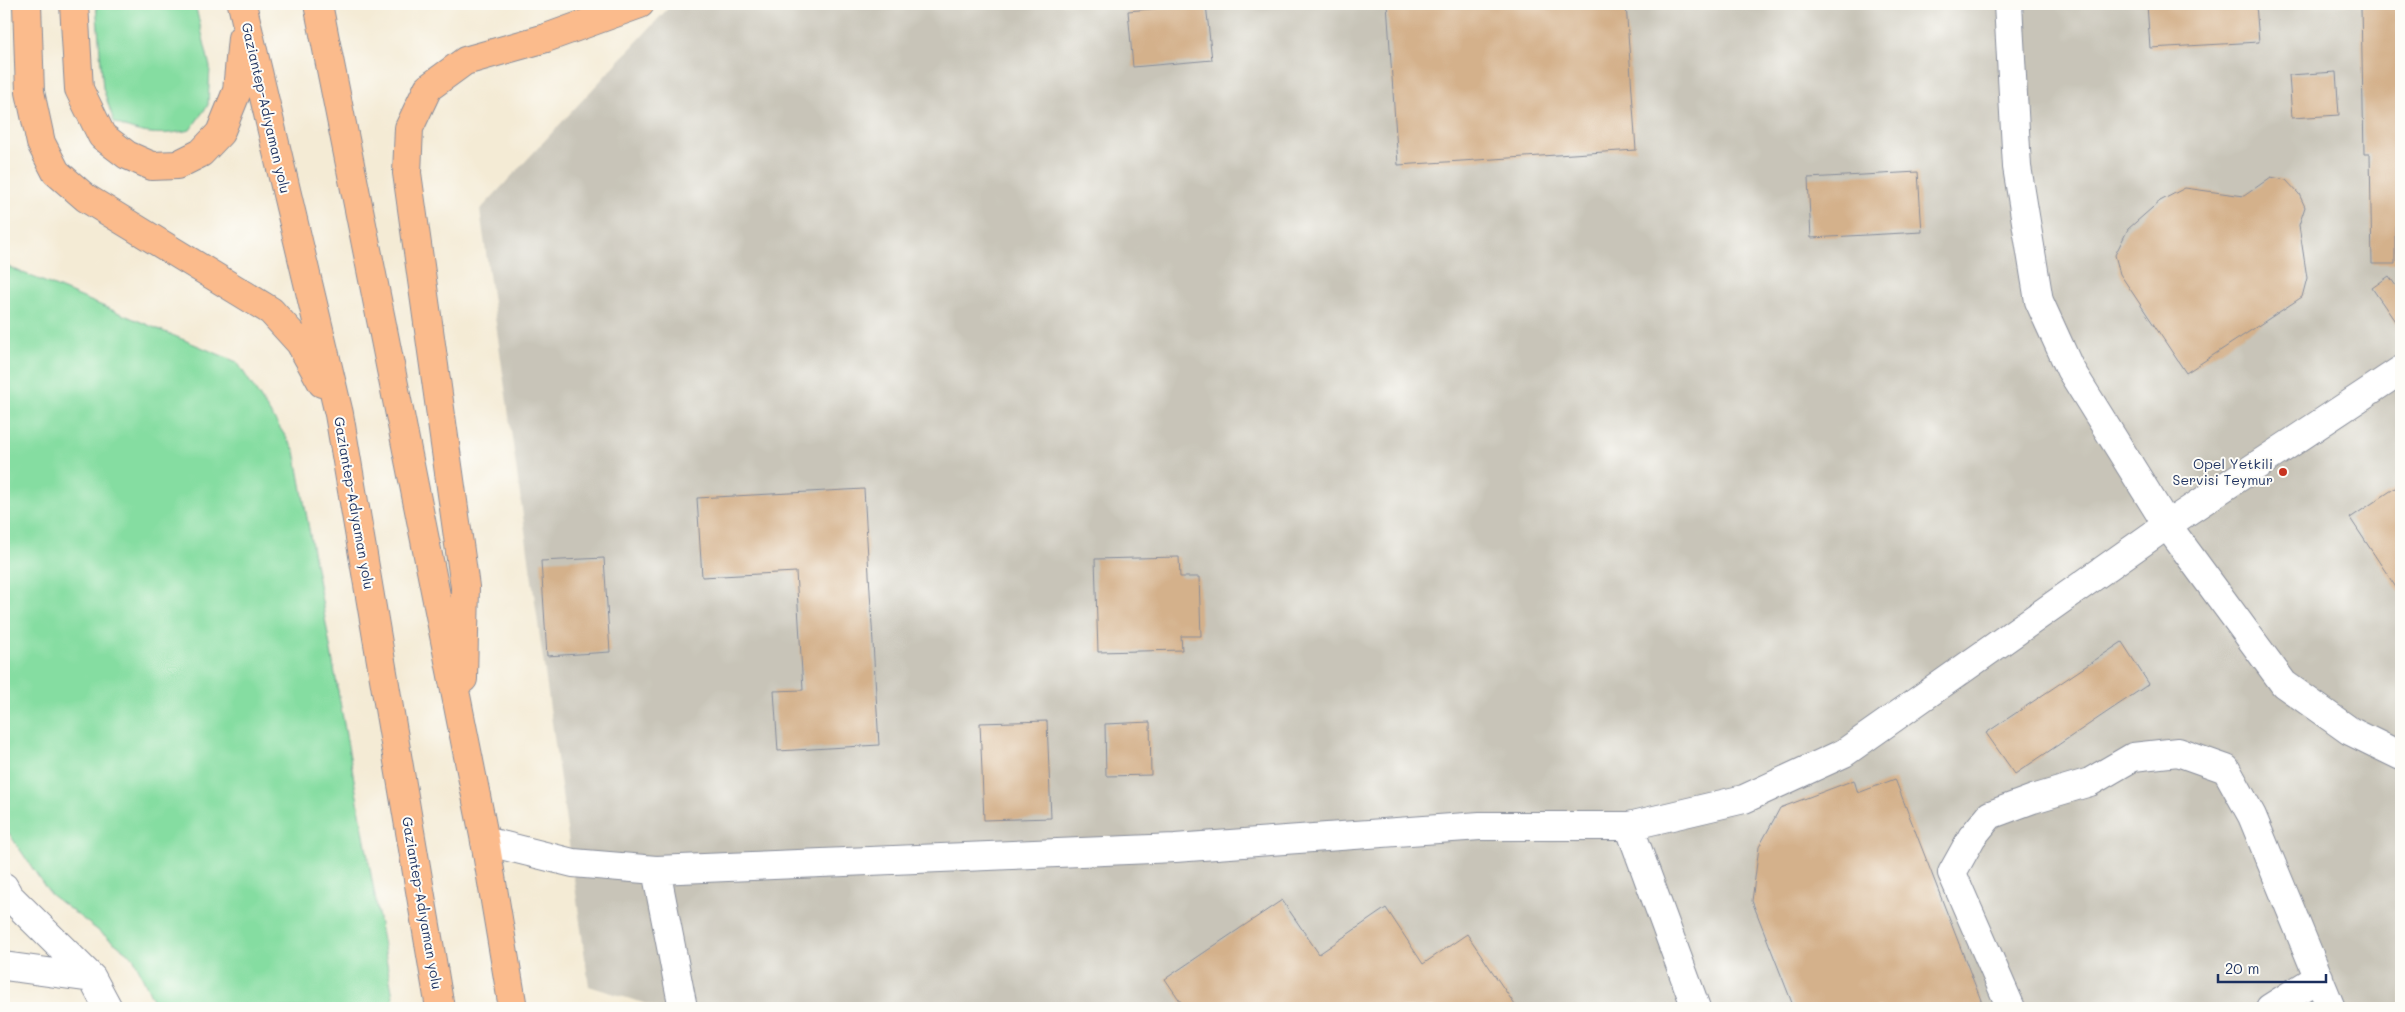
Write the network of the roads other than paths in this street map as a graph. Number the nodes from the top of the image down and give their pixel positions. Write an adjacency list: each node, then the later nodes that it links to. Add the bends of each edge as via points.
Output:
1 (27, 4): 8 (highway, via 30,92 41,143 56,172 86,198 271,311 300,343)
2 (74, 4): 6 (highway, via 79,90 102,136 127,155 152,166 177,165 201,154 220,133 237,91)
3 (318, 4): 10 (highway)
4 (640, 4): 10 (highway, via 555,35 465,61 428,88 409,128 406,173 465,587)
5 (2008, 4): 9 (street, via 2016,167 2039,301 2070,369)
6 (243, 9): 8 (highway, Gaziantep-Adıyaman yolu)
7 (2401, 370): 9 (street)
8 (339, 414): 20 (highway, Gaziantep-Adıyaman yolu)
9 (2167, 525): 11 (street, via 2284,684 2350,731); 12 (street, via 1844,753 1744,799)
10 (462, 732): 13 (highway)
11 (2401, 756)
12 (1629, 826): 14 (street, via 1480,826 1175,848); 23 (street)
13 (485, 841): 14 (street, via 573,863); 21 (highway)
14 (656, 870): 22 (street)
15 (4, 887): 18 (street, via 9,896)
16 (4, 966): 18 (street)
17 (2319, 977): 24 (street, via 2252,816 2226,769 2178,752 2133,757 2090,782 2033,798 1990,815 1972,837 1952,873); 25 (street); 26 (street)
18 (92, 978): 19 (street)
19 (108, 1008)
20 (440, 1008)
21 (513, 1008)
22 (683, 1008)
23 (1696, 1008)
24 (2011, 1008)
25 (2270, 1008)
26 (2331, 1008)

